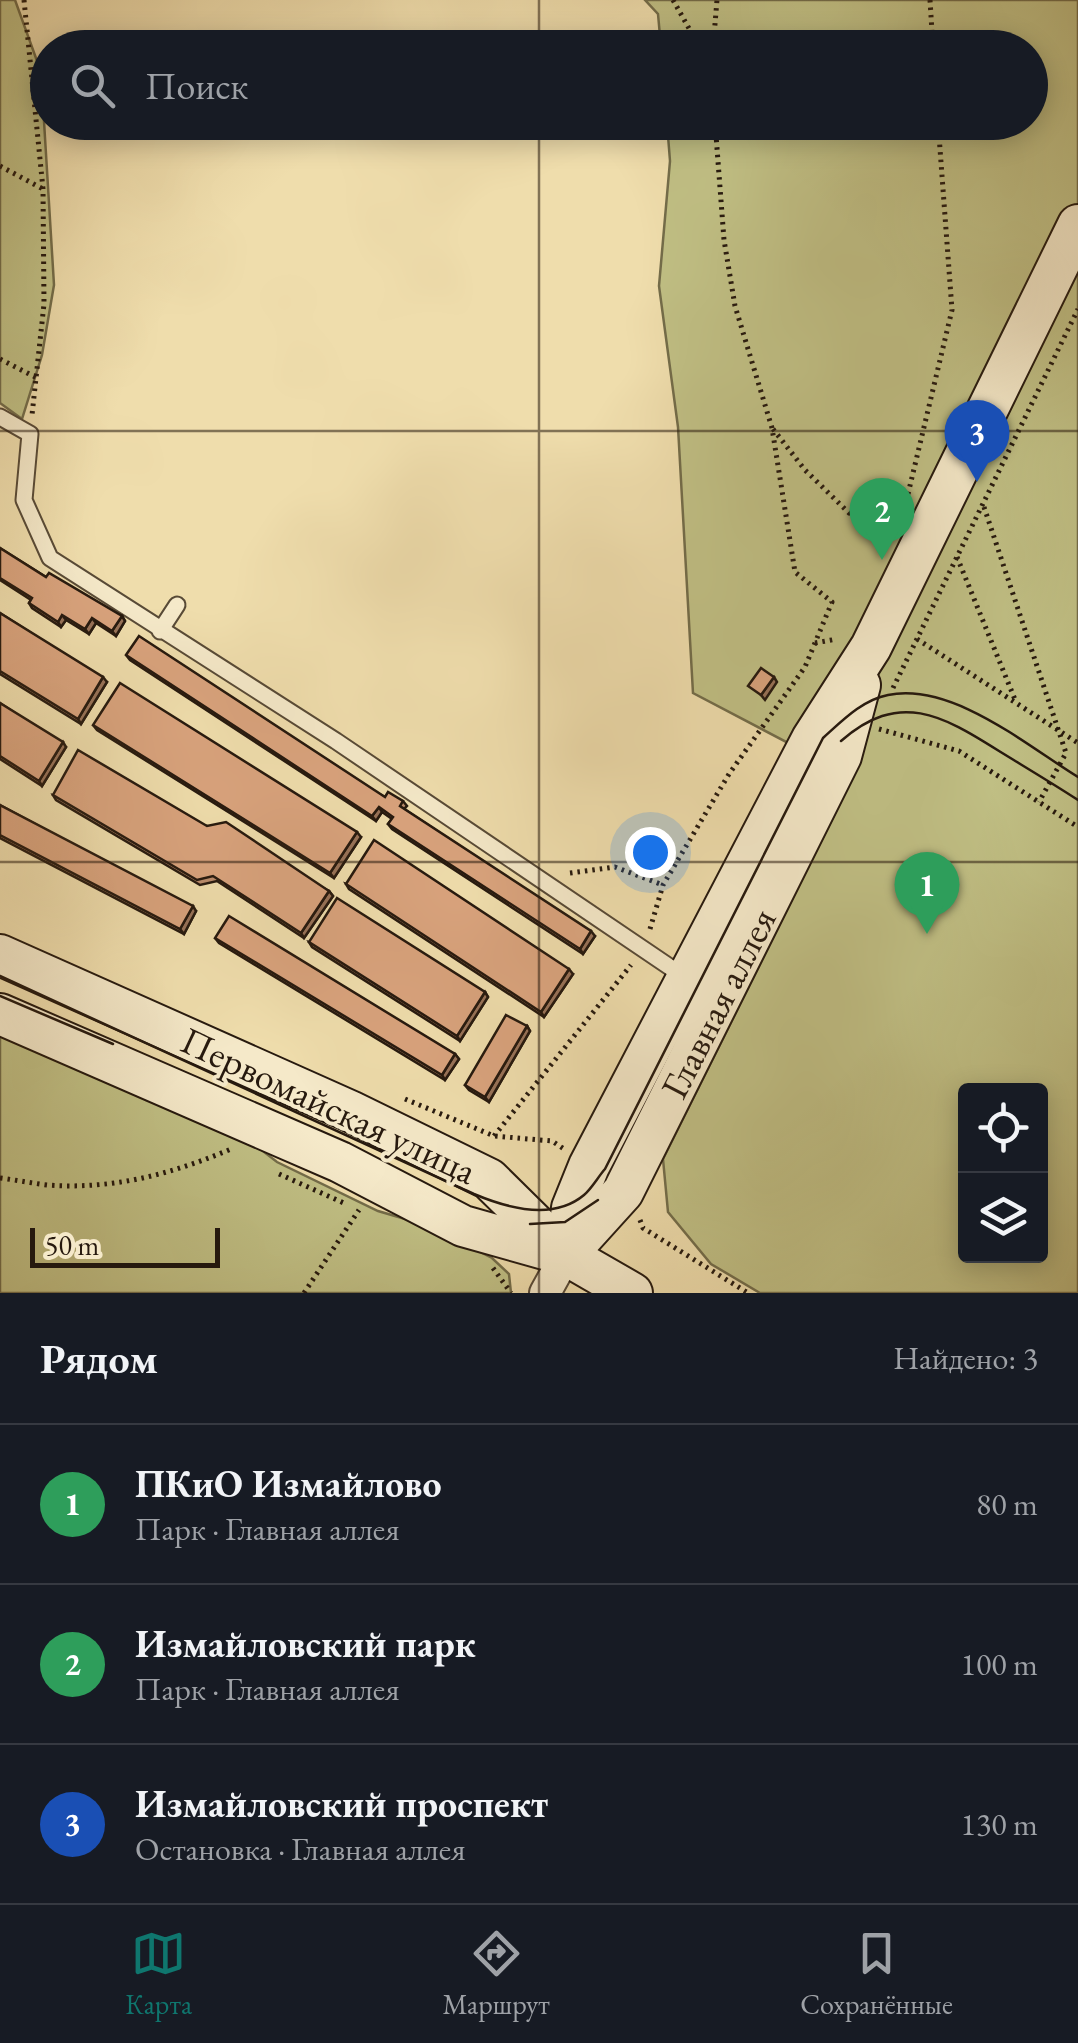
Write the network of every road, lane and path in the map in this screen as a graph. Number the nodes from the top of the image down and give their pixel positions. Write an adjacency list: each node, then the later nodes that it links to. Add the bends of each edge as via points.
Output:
1 (24, 0): 8 (path)
2 (673, 0): 5 (path)
3 (716, 0): 6 (path)
4 (930, 0): 7 (path)
5 (690, 30)
6 (714, 30)
7 (932, 30)
8 (30, 60)
9 (38, 140): 13 (path)
10 (716, 140): 19 (path, via 735,306)
11 (939, 140): 21 (path, via 952,310)
12 (0, 166): 13 (path)
13 (43, 189): 17 (path)
14 (1078, 225): 39 (main road, Главная аллея, via 871,647 812,739)
15 (1078, 308): 22 (path)
16 (0, 359): 17 (path)
17 (37, 378): 20 (path)
18 (0, 418): 20 (lane)
19 (772, 428): 23 (path, via 849,513 894,525); 36 (path, via 795,572 832,602 805,668 729,774)
20 (30, 434): 26 (lane, via 24,500 50,558)
21 (904, 500)
22 (983, 504): 24 (path); 31 (path)
23 (899, 513)
24 (958, 557): 27 (path); 29 (path)
25 (177, 606): 26 (lane)
26 (160, 631): 35 (lane)
27 (917, 639): 28 (path); 29 (path)
28 (889, 694)
29 (1016, 703): 31 (path)
30 (878, 717): 33 (path, via 872,727 959,751)
31 (1056, 729): 32 (path); 33 (path, via 1066,753)
32 (1078, 743)
33 (1039, 802): 34 (path)
34 (1078, 828)
35 (538, 878): 36 (path, via 615,867); 37 (lane)
36 (663, 885): 37 (path)
37 (644, 950): 39 (lane); 42 (path, via 494,1136 552,1142)
38 (0, 955): 44 (main road, Первомайская улица)
39 (704, 989): 42 (main road, Главная аллея); 47 (main road, Главная аллея, via 623,1192)
40 (0, 1014): 47 (main road, Первомайская улица, via 340,1162 463,1226)
41 (236, 1147): 43 (path, via 182,1170 127,1182 48,1185)
42 (583, 1162): 44 (main road, via 572,1184 543,1191); 47 (main road, Главная аллея)
43 (0, 1178)
44 (490, 1179): 47 (main road, Первомайская улица)
45 (359, 1210): 49 (path)
46 (643, 1228): 53 (path)
47 (566, 1255): 51 (street); 52 (main road)
48 (492, 1267): 50 (path)
49 (304, 1293)
50 (511, 1293)
51 (546, 1293)
52 (632, 1293)
53 (748, 1293)

